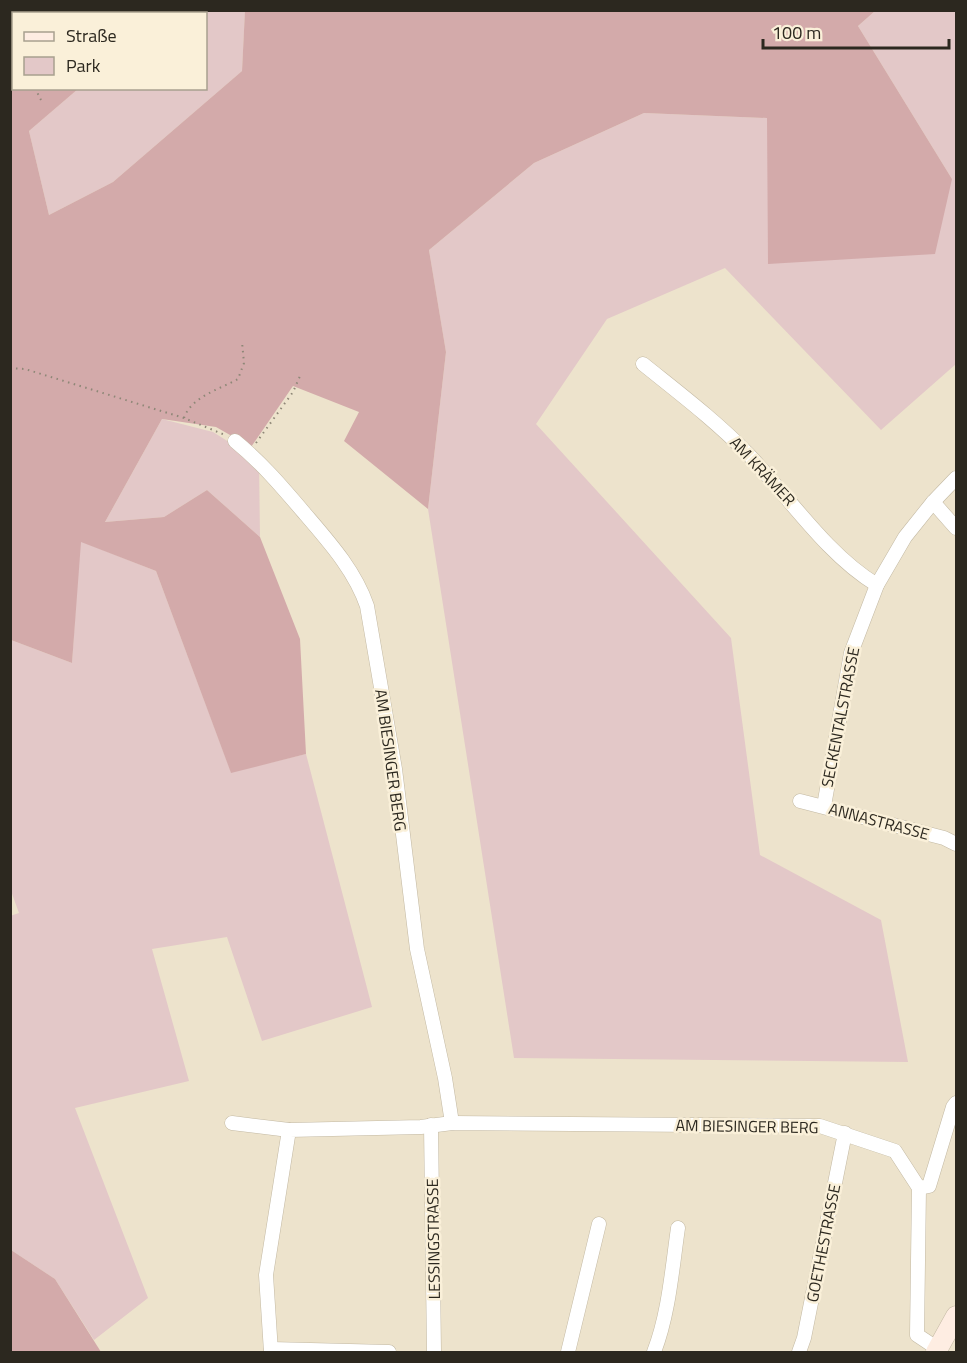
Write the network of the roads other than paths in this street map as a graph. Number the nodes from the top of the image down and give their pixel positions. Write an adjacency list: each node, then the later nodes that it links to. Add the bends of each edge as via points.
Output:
1 (643, 364): 6 (street, AM KRÄMER, via 727,433 842,558)
2 (235, 441): 12 (street, AM BIESINGER BERG, via 268,470 328,542 352,574 367,606 395,769 417,949)
3 (957, 478): 4 (street, SECKENTALSTRASSE)
4 (933, 502): 5 (street); 6 (street, SECKENTALSTRASSE, via 905,537)
5 (957, 528)
6 (877, 585): 8 (street, SECKENTALSTRASSE, via 851,653)
7 (800, 801): 8 (street, ANNASTRASSE)
8 (824, 806): 9 (street, ANNASTRASSE)
9 (957, 844)
10 (957, 1102): 16 (street, via 929,1186)
11 (232, 1123): 14 (street, AM BIESINGER BERG)
12 (452, 1123): 13 (street, AM BIESINGER BERG); 15 (street, AM BIESINGER BERG, via 820,1126)
13 (431, 1125): 14 (street, AM BIESINGER BERG); 23 (street, LESSINGSTRASSE)
14 (289, 1130): 20 (street, via 266,1275)
15 (845, 1133): 16 (street, AM BIESINGER BERG, via 895,1151); 26 (street, GOETHESTRASSE)
16 (919, 1188): 21 (street, via 917,1335)
17 (598, 1224): 24 (street)
18 (678, 1228): 25 (street, via 669,1292)
19 (957, 1316): 21 (main road)
20 (271, 1351): 22 (street)
21 (937, 1351)
22 (389, 1353)
23 (434, 1353)
24 (568, 1353)
25 (654, 1353)
26 (799, 1353)

